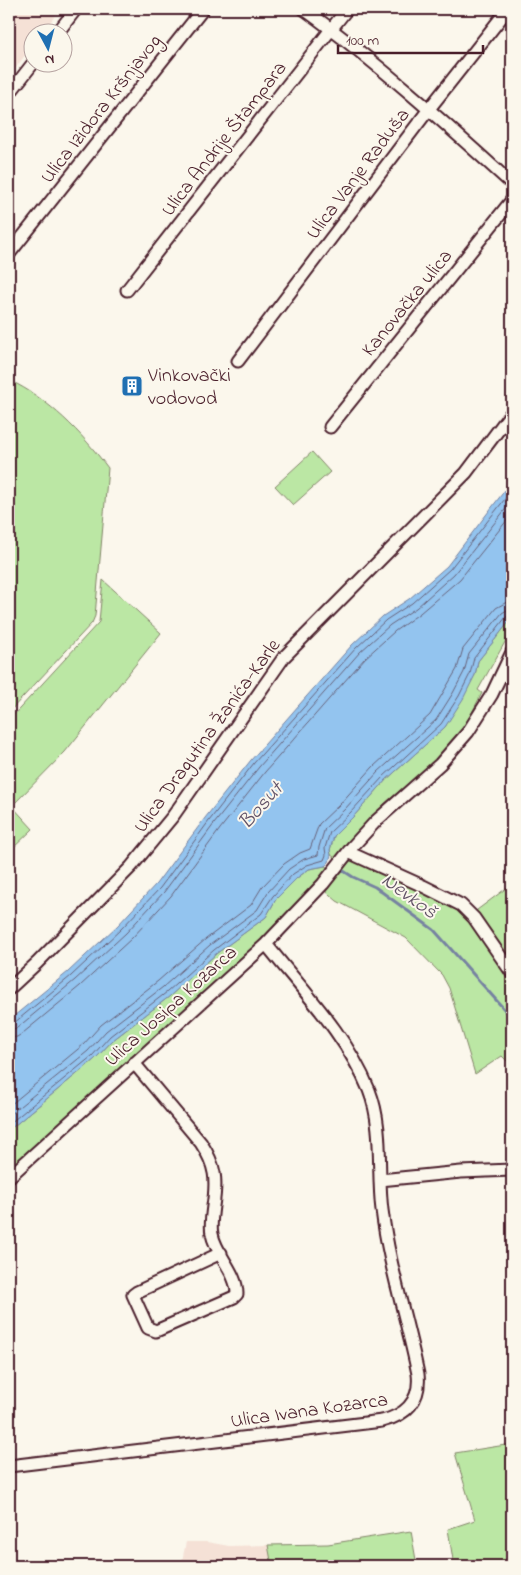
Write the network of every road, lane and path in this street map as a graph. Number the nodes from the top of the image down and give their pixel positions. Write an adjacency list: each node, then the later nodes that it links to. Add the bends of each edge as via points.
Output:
1 (76, 9): 6 (street)
2 (203, 9): 13 (street, Ulica Izidora Kršnjavog)
3 (304, 9): 7 (street)
4 (347, 9): 7 (street, Ulica Andrije Štampara)
5 (508, 9): 10 (street, Ulica Vanje Raduša)
6 (66, 22)
7 (332, 29): 10 (street); 14 (street, Ulica Andrije Štampara)
8 (26, 72): 9 (street)
9 (9, 94)
10 (429, 109): 11 (street); 15 (street, Ulica Vanje Raduša)
11 (512, 184)
12 (512, 200): 17 (street, Kanovačka ulica)
13 (9, 254)
14 (127, 290)
15 (238, 361)
16 (512, 412): 22 (street, Ulica Dragutina Žanića-Karle, via 466,473 284,657 173,816 131,866)
17 (330, 427)
18 (512, 652): 19 (street, Ulica Josipa Kozarca, via 492,694 468,732 440,764 391,806)
19 (345, 856): 20 (street, Ulica Josipa Kozarca); 21 (street, via 423,886 461,905 474,918)
20 (266, 944): 23 (street, Ulica Josipa Kozarca); 26 (street, Ulica Ivana Kozarca, via 324,1015 369,1090 376,1124)
21 (512, 973)
22 (9, 989)
23 (134, 1063): 25 (street, Ulica Josipa Kozarca); 27 (street, via 210,1157 215,1170 211,1232)
24 (512, 1170): 26 (street)
25 (9, 1177)
26 (380, 1180): 28 (street, Ulica Ivana Kozarca, via 387,1236 419,1382 416,1398 408,1408 382,1421)
27 (221, 1253): 27 (street, via 237,1294 156,1331 148,1328 133,1295)
28 (9, 1466)

